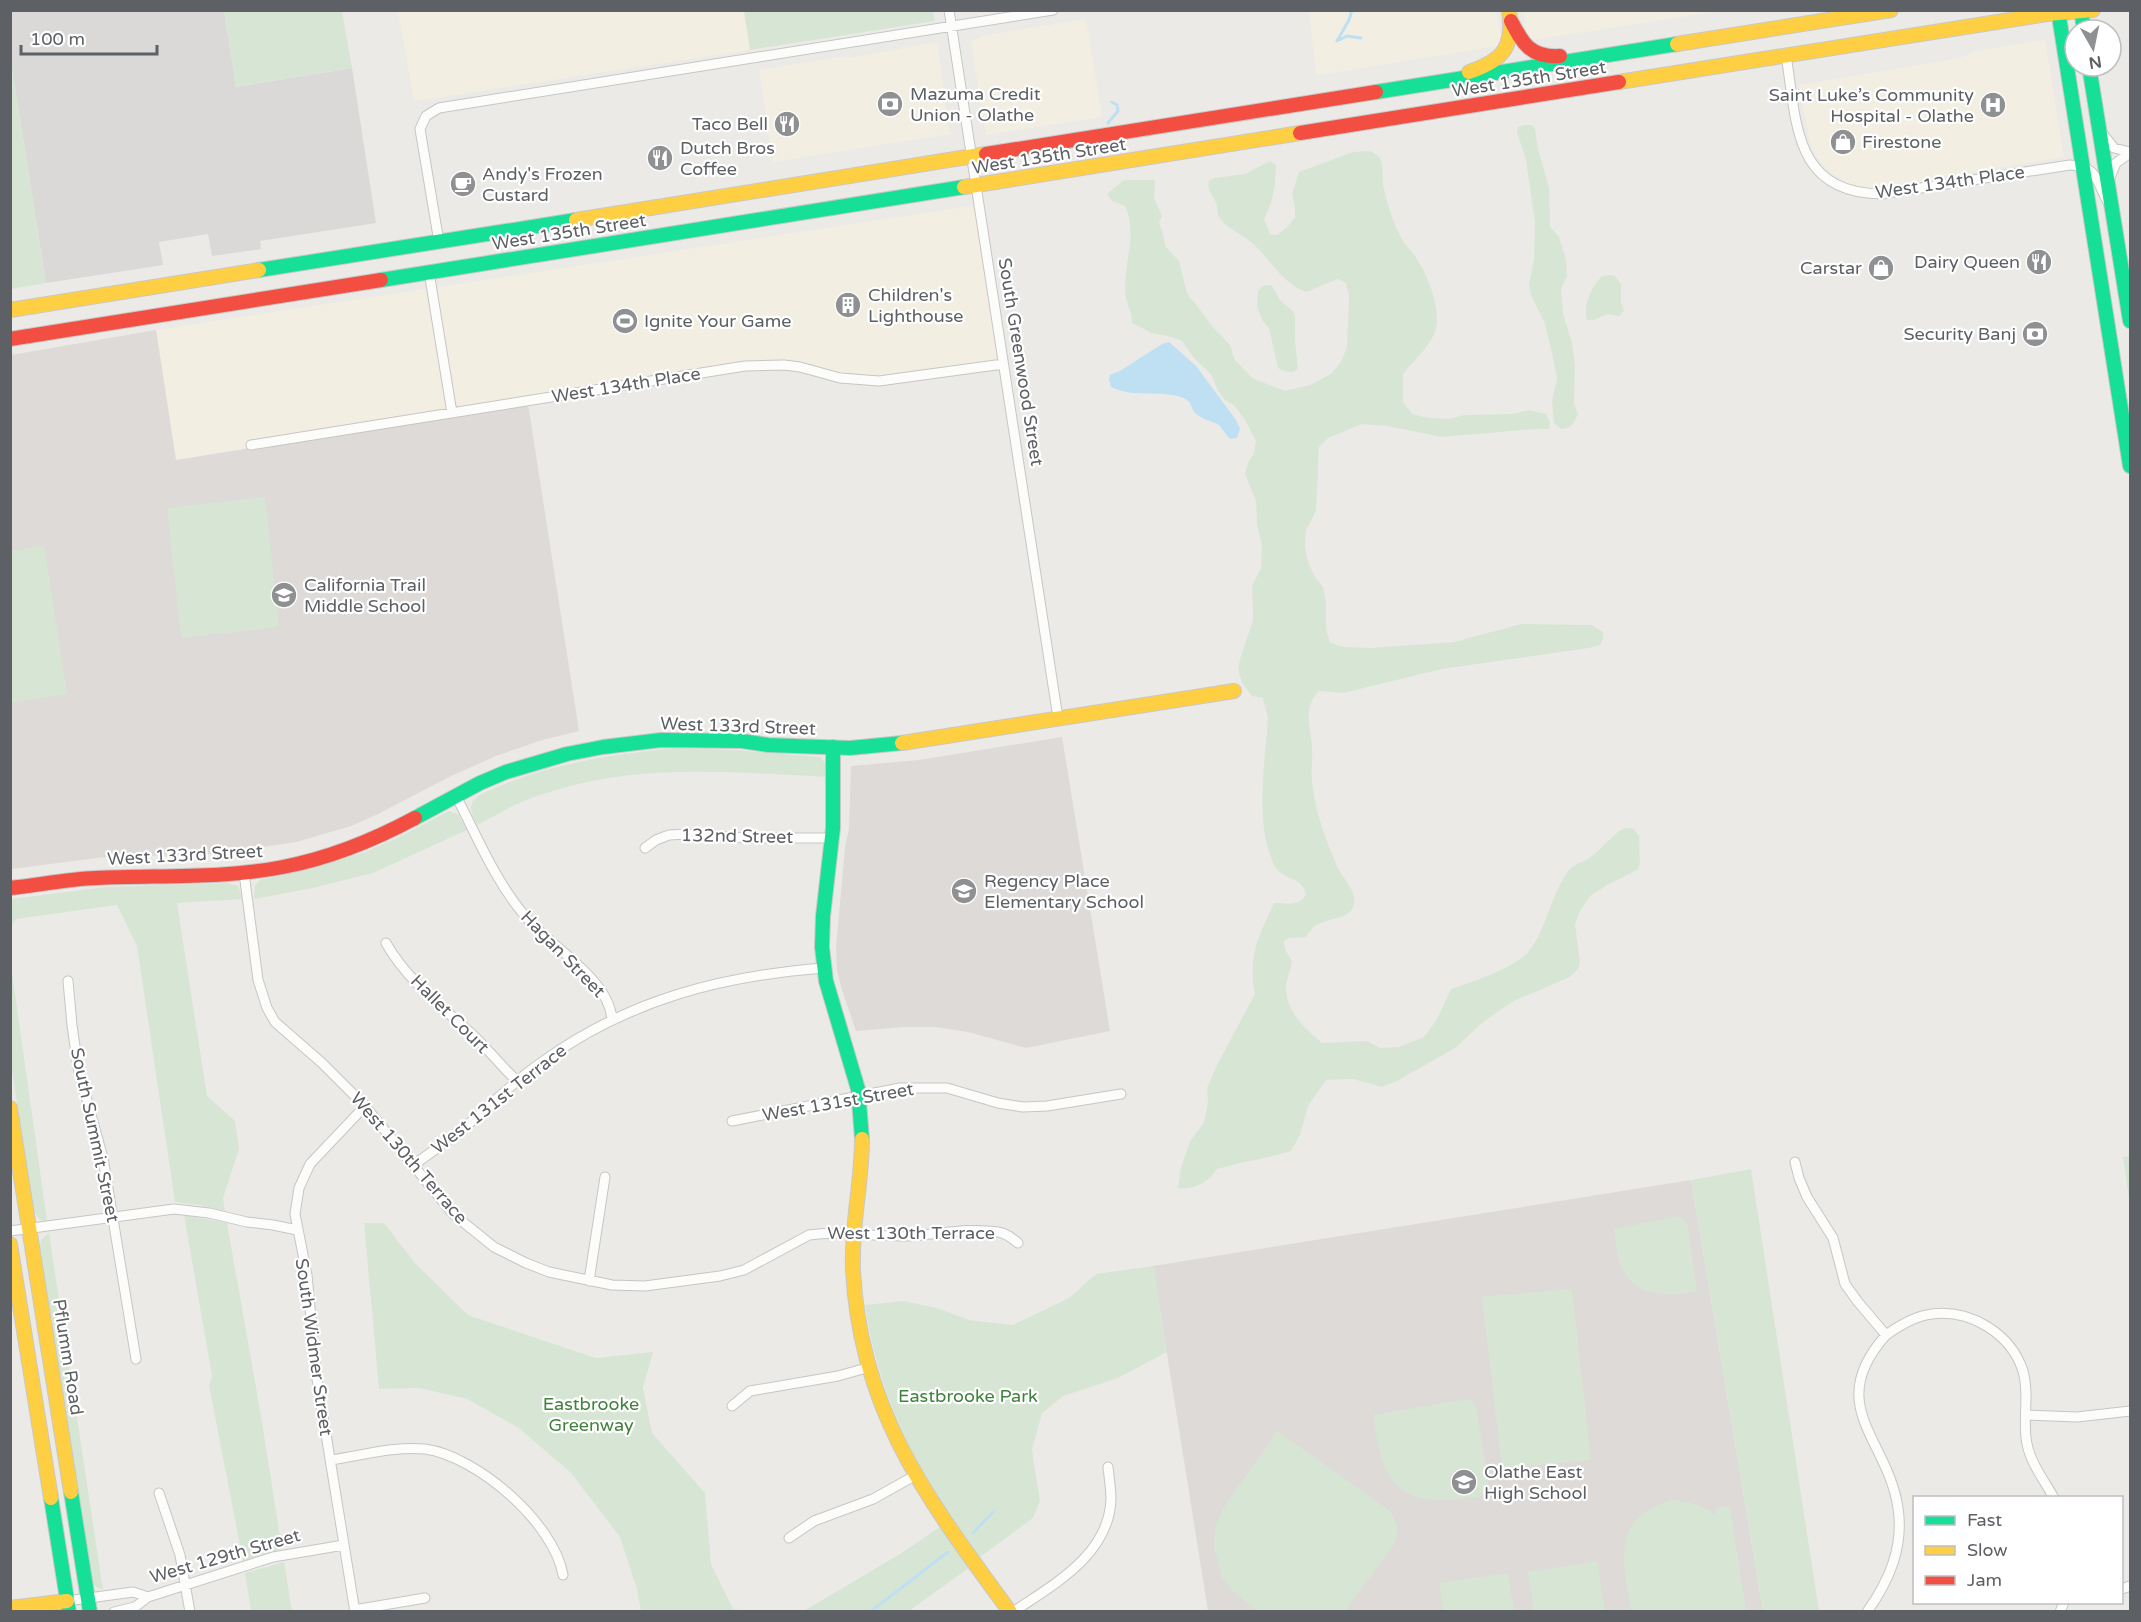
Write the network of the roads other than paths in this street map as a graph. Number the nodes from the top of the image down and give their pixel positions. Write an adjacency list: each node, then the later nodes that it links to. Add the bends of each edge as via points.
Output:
1 (948, 10): 7 (street, South Greenwood Street)
2 (1053, 10): 7 (street)
3 (1891, 10): 8 (main road, West 135th Street)
4 (2085, 11): 5 (main road, West 135th Street)
5 (2059, 12): 9 (main road, West 135th Street); 15 (main road)
6 (1510, 16): 8 (main road, via 1528,48 1545,57 1707,33); 11 (main road, via 1506,51 1488,67 1465,73)
7 (951, 27): 14 (street, South Greenwood Street); 19 (street, via 439,108 426,116 420,129)
8 (1712, 39): 11 (main road, West 135th Street)
9 (1786, 56): 15 (street, West 134th Place, via 1804,152 1824,177 1843,188 1882,194); 17 (main road, West 135th Street)
10 (2091, 78): 12 (main road)
11 (1456, 80): 14 (main road, West 135th Street)
12 (2100, 130): 13 (street, via 2114,148); 16 (main road)
13 (2130, 153): 16 (street, via 2116,163)
14 (970, 157): 17 (street, South Greenwood Street); 19 (main road, West 135th Street)
15 (2083, 166): 18 (street, via 2095,174); 27 (main road)
16 (2109, 182): 18 (main road)
17 (975, 186): 20 (main road, West 135th Street); 24 (street, South Greenwood Street)
18 (2113, 209): 22 (main road)
19 (439, 242): 21 (main road, West 135th Street)
20 (429, 272): 23 (main road, West 135th Street); 25 (street)
21 (10, 310)
22 (2130, 321)
23 (10, 339)
24 (1003, 364): 25 (street, West 134th Place, via 879,381 840,378 784,365 745,366); 29 (street, South Greenwood Street)
25 (452, 413): 26 (street, West 134th Place)
26 (251, 445)
27 (2130, 466)
28 (1234, 691): 29 (main road, West 133rd Street)
29 (1058, 718): 30 (main road, West 133rd Street, via 917,742)
30 (833, 747): 31 (main road, West 133rd Street, via 699,740 613,746 538,762); 32 (main road)
31 (456, 796): 34 (main road, West 133rd Street, via 350,848 283,867); 39 (street, Hagan Street, via 512,900 595,984 612,1008)
32 (832, 838): 33 (street, 132nd Street, via 686,834 669,835); 37 (main road, via 822,933)
33 (645, 848)
34 (244, 873): 35 (main road, West 133rd Street, via 93,878); 43 (street, West 130th Terrace, via 258,980 267,1008 281,1028)
35 (10, 888)
36 (386, 944): 40 (street, Hallet Court, via 421,986)
37 (824, 968): 39 (street, West 131st Terrace, via 768,973 706,985); 42 (main road)
38 (68, 981): 49 (street, South Summit Street, via 78,1068 103,1158)
39 (612, 1020): 40 (street, West 131st Terrace, via 559,1050)
40 (517, 1081): 47 (street, West 131st Terrace)
41 (1121, 1094): 42 (street, West 131st Street, via 1023,1107 926,1087)
42 (860, 1096): 45 (street, West 131st Street); 53 (main road, via 863,1130)
43 (365, 1106): 47 (street, West 130th Terrace); 51 (street, South Widmer Street, via 306,1172 296,1205)
44 (10, 1108): 50 (main road, Pflumm Road)
45 (732, 1121)
46 (1796, 1162): 57 (street, via 1807,1197 1833,1238 1845,1284)
47 (414, 1165): 56 (street, West 130th Terrace, via 453,1214 494,1246 549,1272)
48 (605, 1177): 56 (street)
49 (113, 1217): 50 (street); 51 (street, via 156,1210 191,1210); 58 (street, South Summit Street)
50 (30, 1228): 52 (street); 74 (main road, Pflumm Road)
51 (297, 1230): 63 (street, South Widmer Street, via 307,1275 316,1373)
52 (10, 1231)
53 (854, 1234): 54 (street, West 130th Terrace, via 906,1236 996,1231); 56 (street, West 130th Terrace, via 809,1235 744,1270 720,1276 637,1286); 59 (main road, via 855,1291)
54 (1018, 1243)
55 (10, 1244): 75 (main road)
56 (589, 1281)
57 (1886, 1335): 62 (street, via 1905,1323 1932,1314 1967,1317 1986,1325 2009,1345 2020,1363 2026,1387); 81 (street, via 1862,1373 1859,1399 1864,1425 1895,1493 1899,1537 1888,1579)
58 (136, 1359)
59 (870, 1367): 60 (street, via 750,1391); 65 (main road, via 885,1414)
60 (732, 1406)
61 (2130, 1411): 62 (street, via 2077,1418)
62 (2026, 1415): 67 (street, via 2027,1446)
63 (330, 1460): 69 (street, South Widmer Street); 70 (street, via 413,1449 433,1450 460,1459 515,1500 538,1524 554,1547)
64 (1108, 1467): 80 (street, via 1109,1513 1096,1544 1073,1570)
65 (916, 1475): 68 (street, via 873,1499 814,1521); 80 (main road, via 946,1524)
66 (159, 1493): 71 (street)
67 (2053, 1496)
68 (789, 1538)
69 (344, 1545): 71 (street, West 129th Street, via 273,1557); 79 (street, South Widmer Street)
70 (563, 1575)
71 (187, 1586): 72 (street, West 129th Street); 78 (street)
72 (148, 1598): 74 (street, West 129th Street, via 133,1592); 77 (street, via 135,1607)
73 (425, 1598): 79 (street)
74 (89, 1605): 75 (street, West 129th Street)
75 (68, 1606): 76 (main road, West 129th Street)
76 (10, 1608)
77 (114, 1611)
78 (190, 1611)
79 (354, 1611)
80 (1012, 1611)
81 (1867, 1611)

